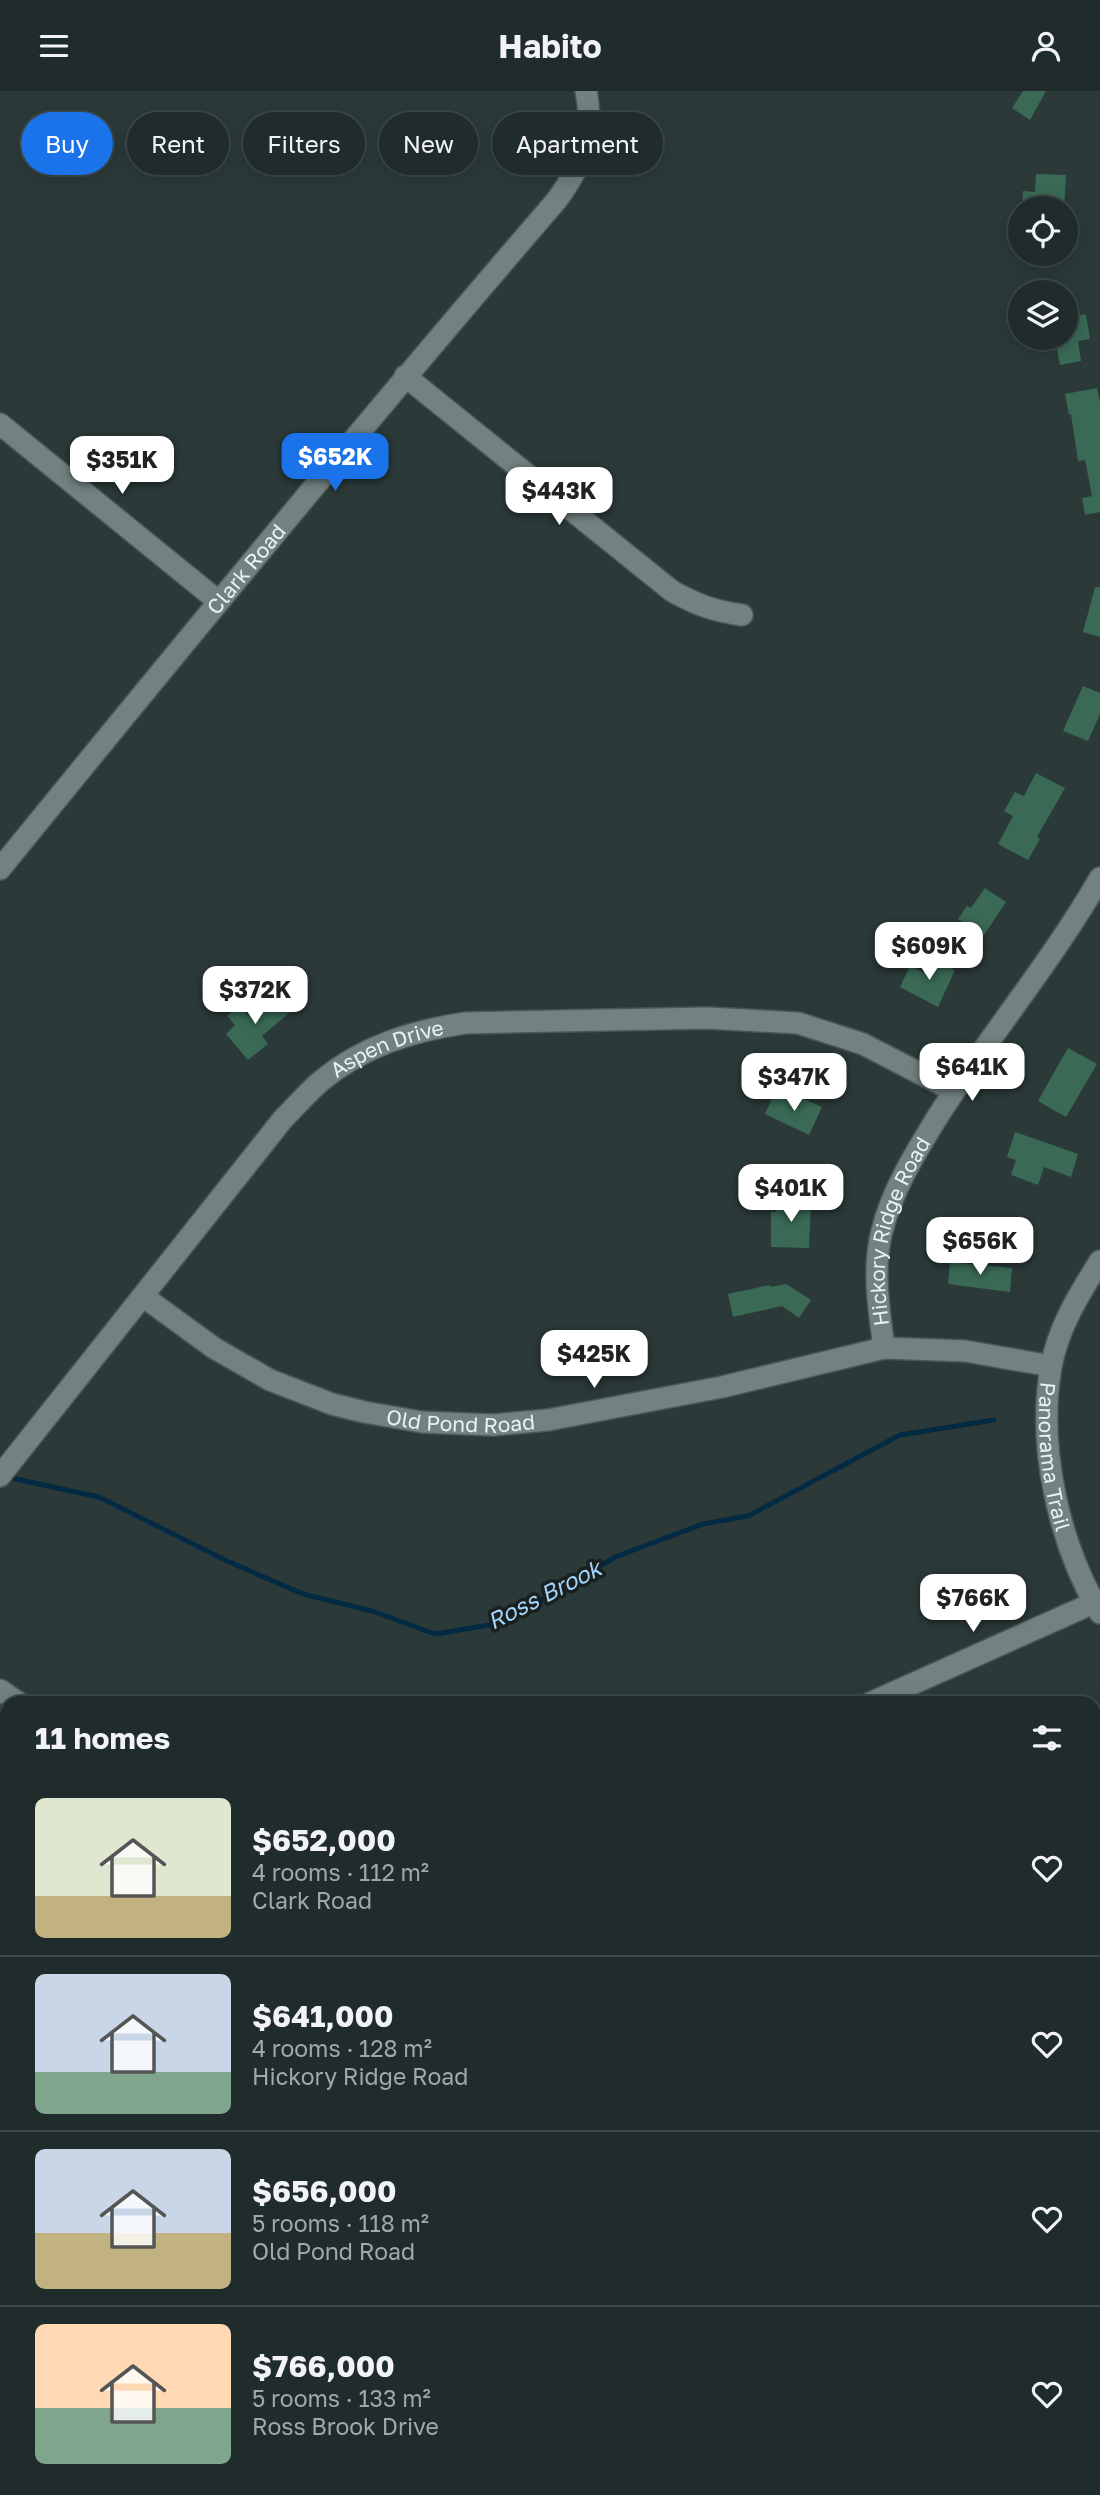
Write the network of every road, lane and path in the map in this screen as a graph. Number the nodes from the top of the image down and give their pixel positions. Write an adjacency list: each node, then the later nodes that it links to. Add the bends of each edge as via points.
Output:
1 (586, 91): 2 (street, Clark Road, via 589,132 573,178)
2 (405, 376): 4 (street, Clark Road); 5 (street, via 672,591 714,611)
3 (0, 424): 4 (street)
4 (218, 601): 6 (street, Clark Road)
5 (743, 615)
6 (0, 869)
7 (1100, 878): 8 (street, Hickory Ridge Road)
8 (954, 1091): 10 (street, Aspen Drive, via 863,1044 774,1020 465,1024 406,1035 373,1047 320,1082 241,1170); 11 (street, Hickory Ridge Road, via 899,1184 881,1233 877,1296)
9 (1100, 1261): 12 (street, Panorama Trail, via 1066,1321)
10 (144, 1297): 11 (street, Old Pond Road, via 214,1348 270,1380 364,1412 458,1425 548,1420 722,1387); 13 (street, Aspen Drive)
11 (884, 1347): 12 (street, Old Pond Road, via 965,1351)
12 (1051, 1366): 14 (street, Panorama Trail, via 1048,1423 1054,1490 1068,1543)
13 (0, 1476)
14 (1098, 1605): 15 (street)
15 (886, 1696)

